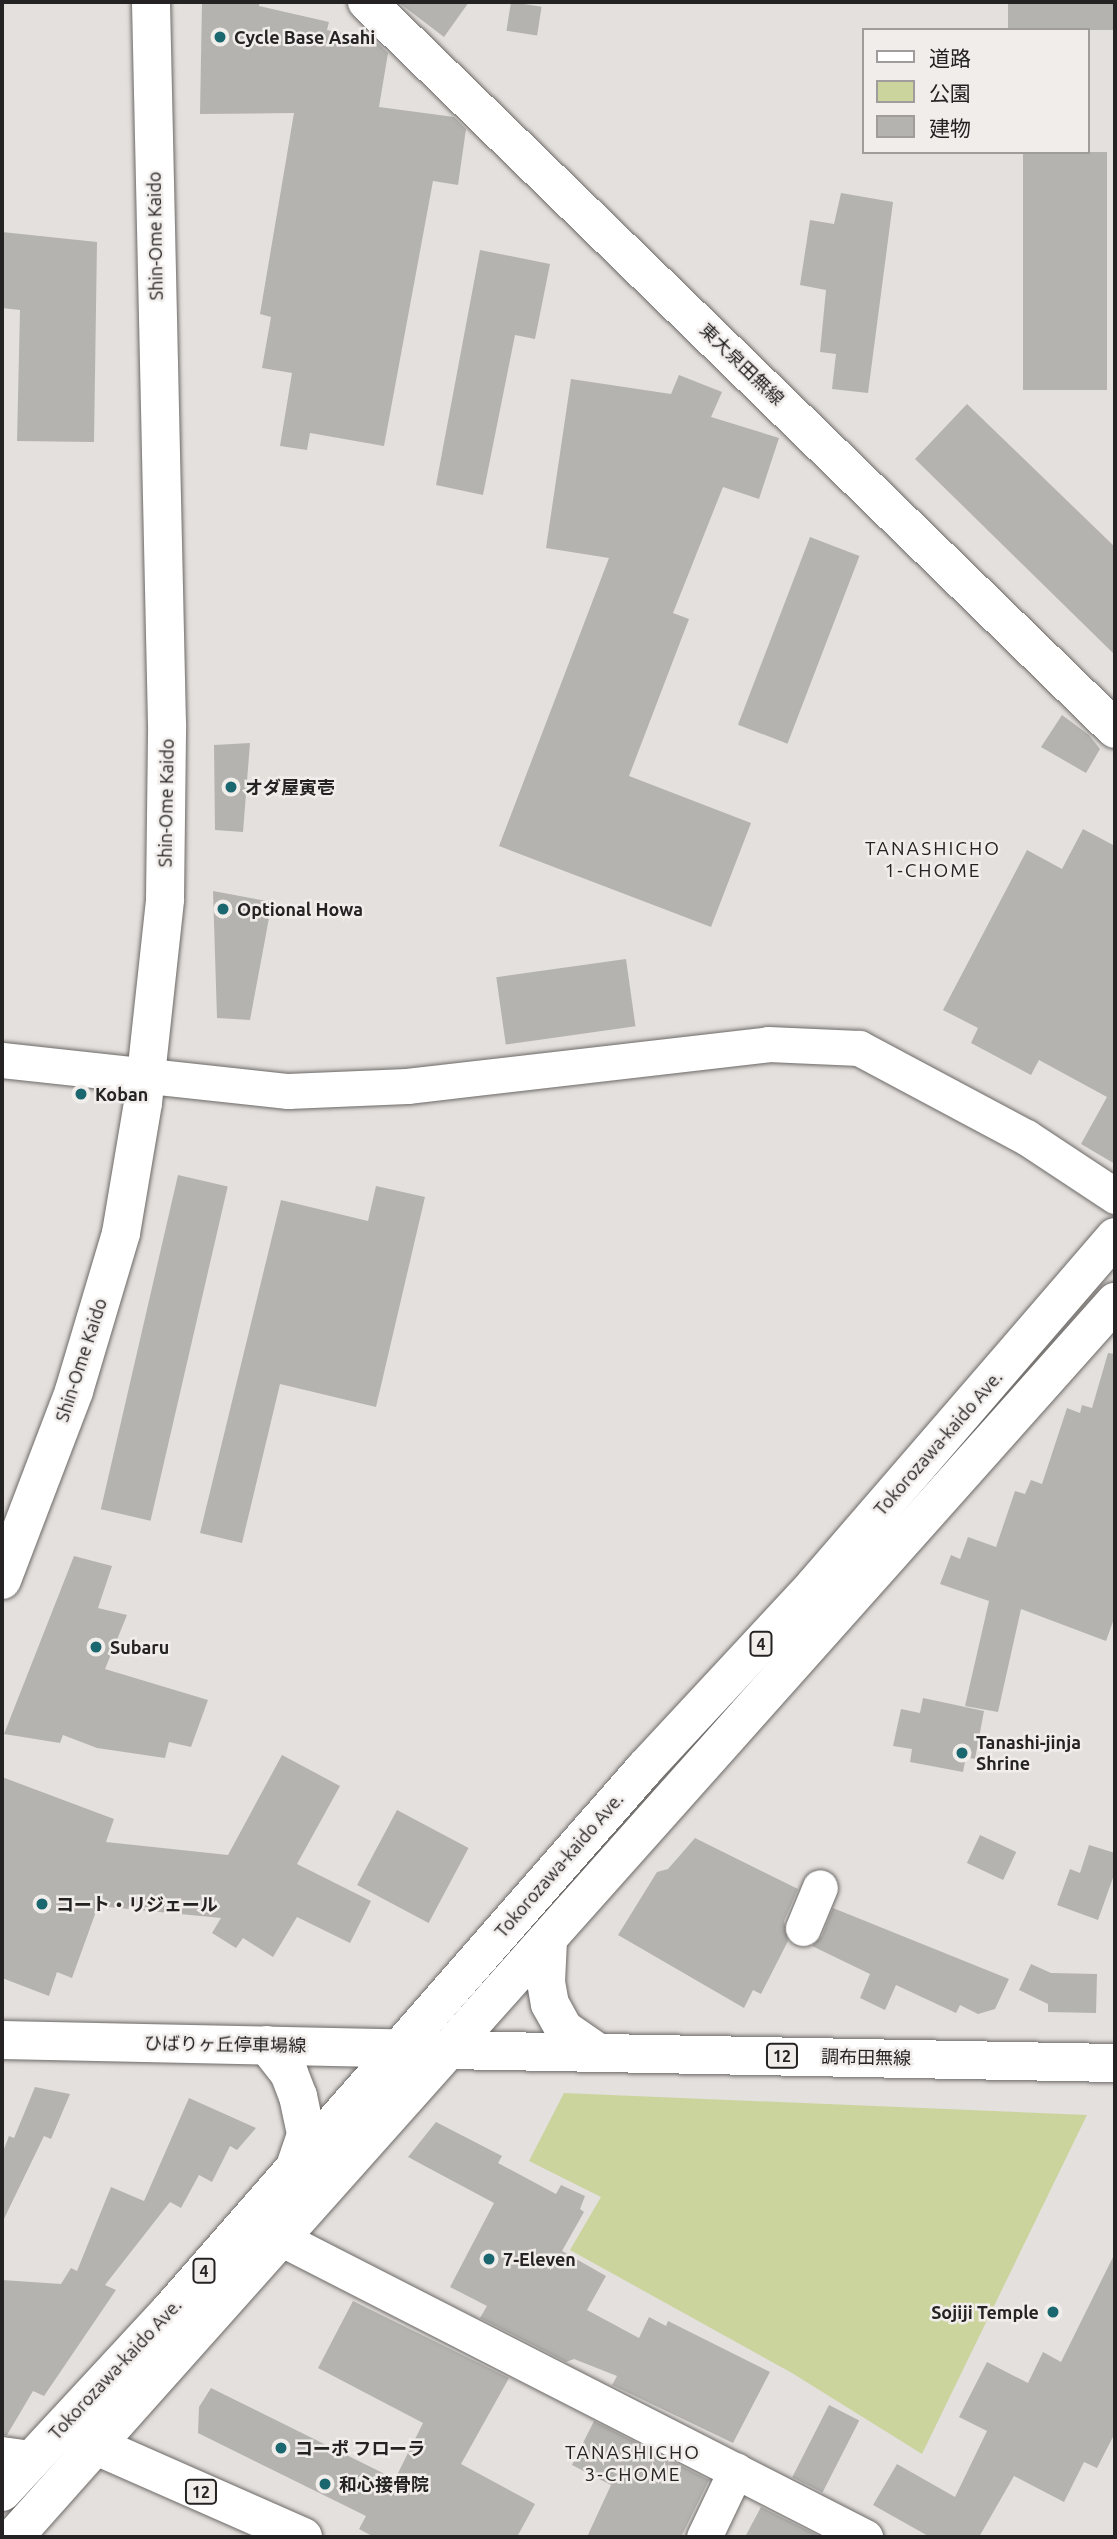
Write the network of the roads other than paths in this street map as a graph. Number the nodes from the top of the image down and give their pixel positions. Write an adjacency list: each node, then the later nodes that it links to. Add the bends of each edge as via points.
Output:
1 (151, 2): 5 (main road, Shin-Ome Kaido, via 167,724 165,899)
2 (367, 2): 3 (main road, 東大泉田無線)
3 (1115, 729)
4 (2, 1060): 5 (street)
5 (147, 1078): 6 (street, via 288,1091 664,1059 768,1044 859,1048 1026,1137); 9 (main road, Shin-Ome Kaido, via 121,1233 74,1391)
6 (1115, 1196)
7 (1115, 1237): 15 (main road, Tokorozawa-kaido Ave. / 4, via 814,1586 595,1824)
8 (1115, 1302): 12 (main road, Tokorozawa-kaido Ave. / 4)
9 (2, 1580)
10 (820, 1887): 11 (street)
11 (803, 1928)
12 (548, 1940): 16 (main road, Tokorozawa-kaido Ave. / 4); 17 (main road, via 545,1982 550,2004 564,2029)
13 (2, 2040): 14 (main road, ひばりヶ丘停車場線)
14 (267, 2045): 15 (main road, ひばりヶ丘停車場線); 19 (main road, via 289,2073 298,2096 306,2135)
15 (402, 2047): 16 (main road, ひばりヶ丘停車場線); 19 (main road, Tokorozawa-kaido Ave. / 4)
16 (449, 2050): 17 (main road, 調布田無線 / 12); 20 (main road, Tokorozawa-kaido Ave. / 4)
17 (597, 2052): 18 (main road, 調布田無線 / 12)
18 (1115, 2063)
19 (295, 2167): 22 (main road, Tokorozawa-kaido Ave. / 4)
20 (282, 2239): 21 (main road, Tokorozawa-kaido Ave. / 4); 23 (street)
21 (99, 2447): 25 (main road, Tokorozawa-kaido Ave. / 4); 26 (main road, 12)
22 (16, 2458): 24 (main road, Tokorozawa-kaido Ave. / 4)
23 (736, 2470): 27 (street); 28 (street)
24 (2, 2492)
25 (14, 2537)
26 (303, 2537)
27 (704, 2537)
28 (865, 2537)

